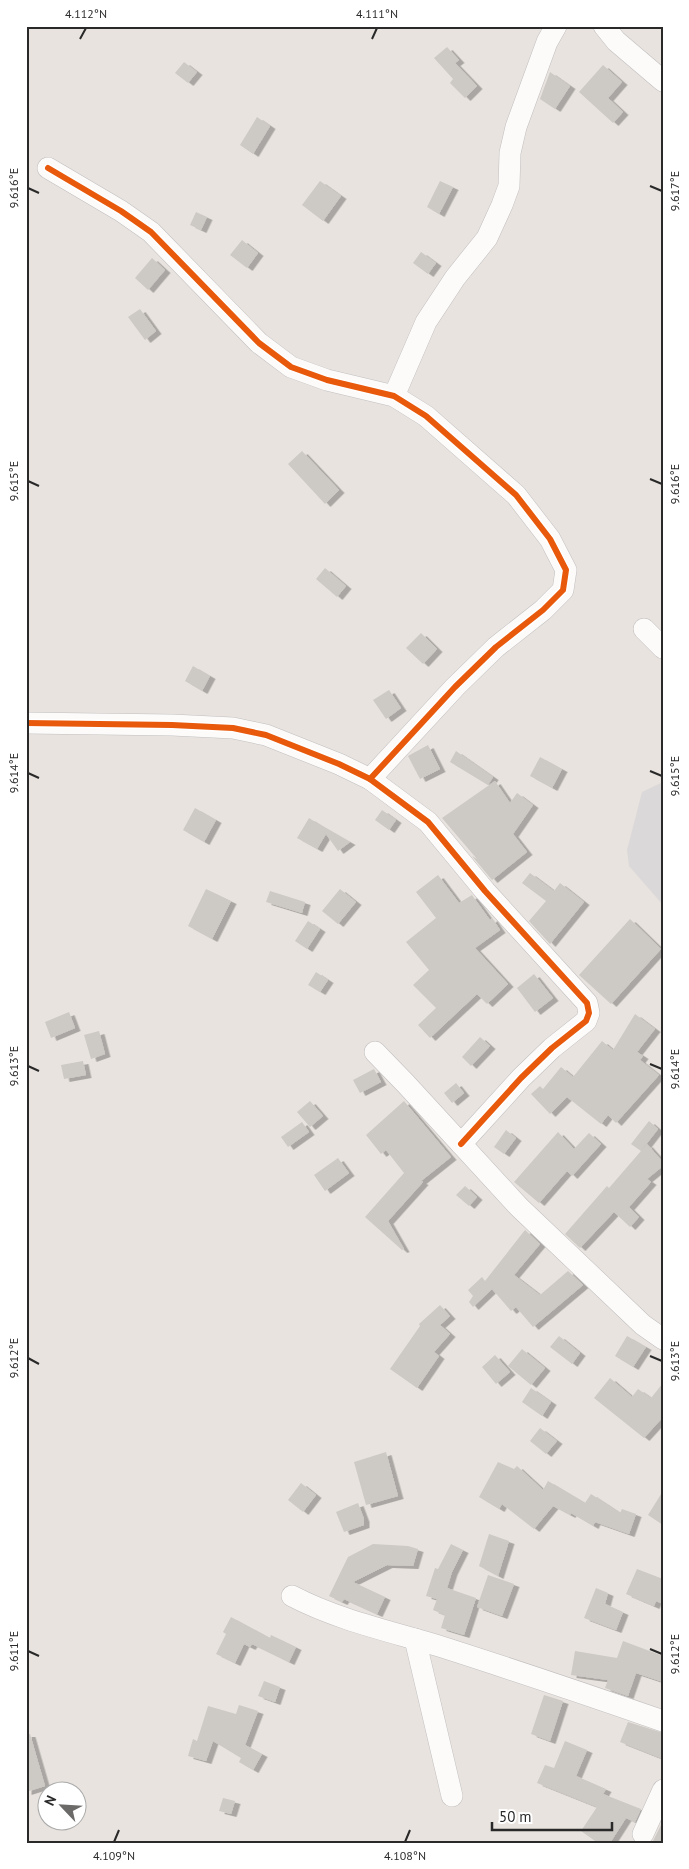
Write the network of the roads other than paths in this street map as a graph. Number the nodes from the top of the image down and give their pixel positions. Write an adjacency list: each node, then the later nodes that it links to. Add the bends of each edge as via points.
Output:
1 (556, 26): 5 (street, via 516,127 510,153 509,186 502,205 487,238 426,322)
2 (604, 26): 3 (street, via 616,41)
3 (663, 81)
4 (48, 168): 5 (street, via 151,232 259,343 291,367 327,380)
5 (394, 396): 9 (street, via 426,416 516,495 550,539 566,570 563,590 454,688)
6 (644, 630): 7 (street)
7 (663, 648)
8 (26, 723): 9 (street, via 232,728 266,735)
9 (370, 779): 11 (street, via 428,822 485,891 587,1003 589,1014 586,1021 520,1078)
10 (375, 1052): 11 (street)
11 (461, 1144): 12 (street, via 519,1207 643,1325)
12 (663, 1339)
13 (292, 1596): 14 (street, via 314,1608)
14 (415, 1639): 15 (street, via 542,1678); 17 (street)
15 (663, 1721)
16 (663, 1790): 18 (street)
17 (452, 1796)
18 (643, 1834)

